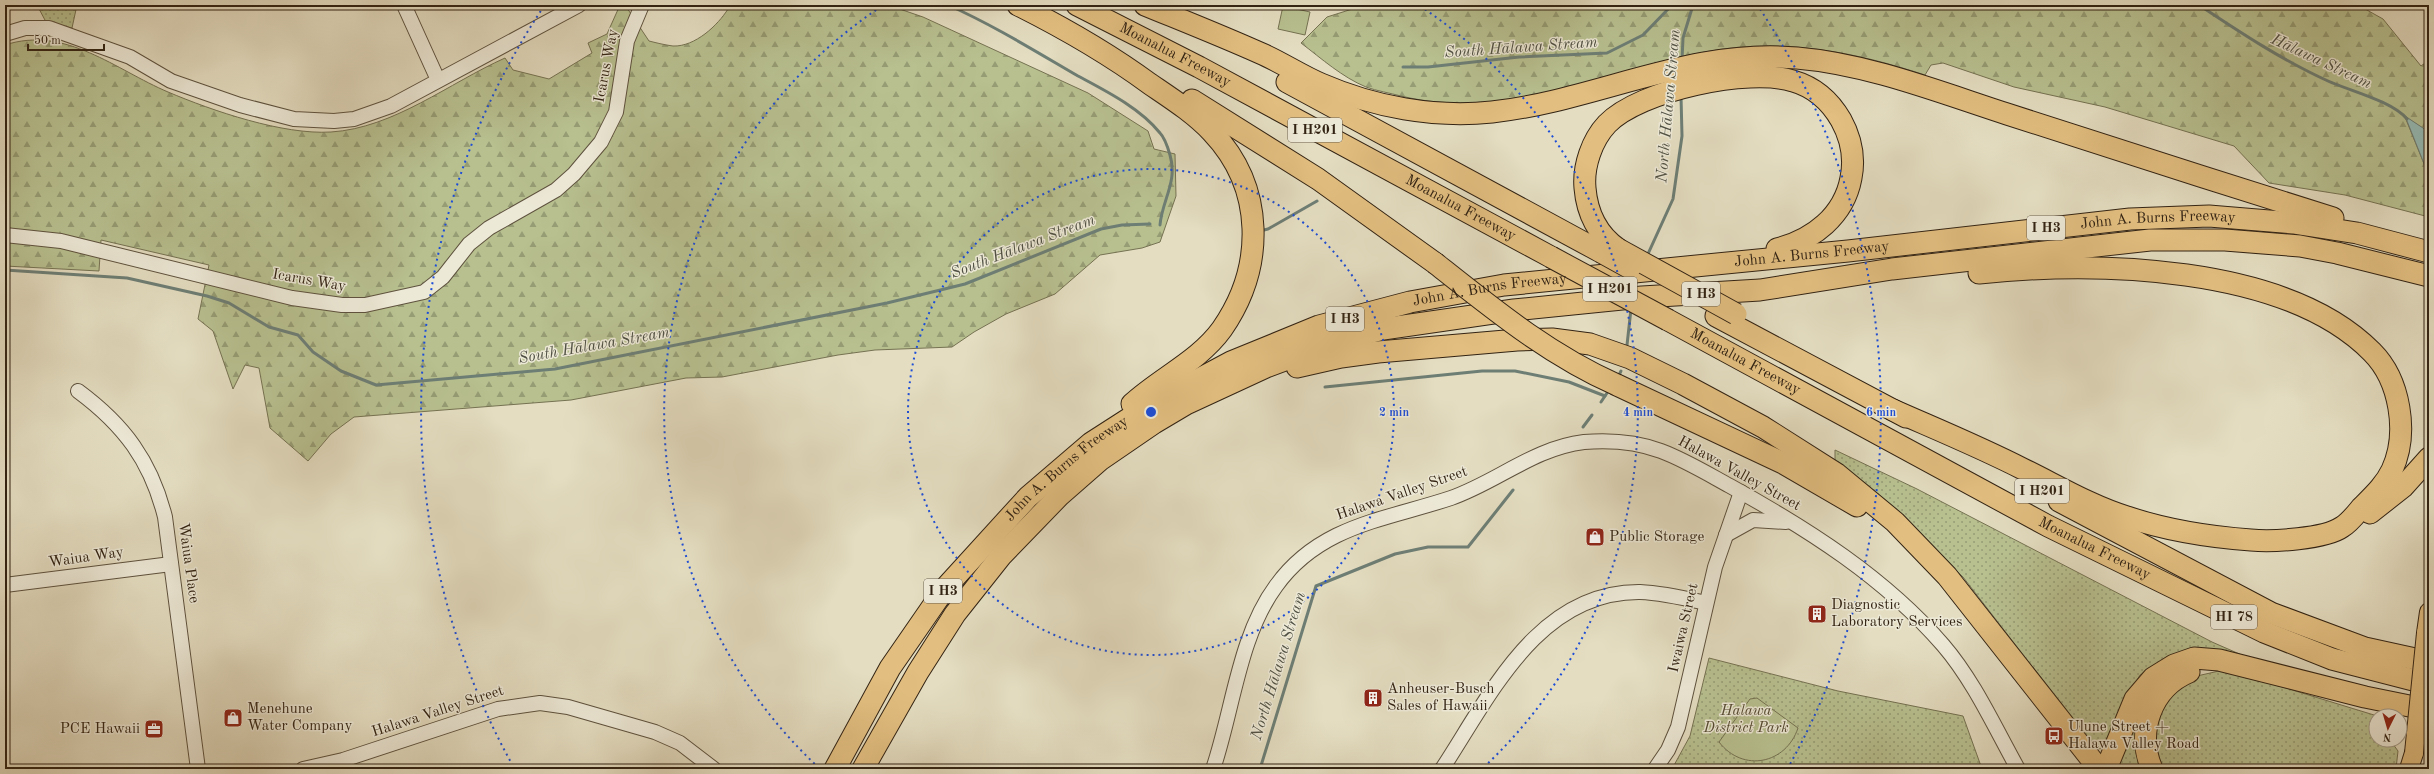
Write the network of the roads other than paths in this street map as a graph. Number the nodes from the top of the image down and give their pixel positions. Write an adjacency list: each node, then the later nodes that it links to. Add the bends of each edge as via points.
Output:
1 (404, 5): 10 (street)
2 (579, 5): 10 (street)
3 (642, 5): 11 (street, Icarus Way, via 627,41 616,112 601,142 574,174 556,190 489,228 469,244 442,277 424,292 365,305 321,303 61,241)
4 (1018, 5): 23 (highway, via 1088,42 1191,113 1232,157 1245,184 1254,228 1252,261 1244,289 1221,330 1199,352 1135,402)
5 (1022, 5): 35 (highway, bridge, via 1118,53 1318,179 1570,363 1746,445 1845,497 1873,517)
6 (1077, 5): 27 (highway, Moanalua Freeway / I H201, bridge, via 1199,67)
7 (1140, 5): 13 (highway, Moanalua Freeway / I H201)
8 (1145, 5): 12 (highway, via 1264,54 1325,85 1364,99 1414,110 1464,114 1518,108 1658,72 1729,58 1774,56 1825,61 1972,102)
9 (5, 34): 10 (street, via 25,28 49,28 71,34 130,57 171,81 240,105 294,119 354,119 391,106)
10 (438, 80)
11 (5, 235)
12 (2429, 249)
13 (1610, 251): 16 (highway, via 1589,209 1584,182 1589,156 1601,132 1614,118 1632,106 1659,95 1700,84 1759,77 1779,78 1808,87 1829,104 1844,124 1852,148 1849,187 1836,213 1803,241 1775,250); 22 (highway, Moanalua Freeway / I H201, bridge)
14 (2429, 252): 16 (highway, John A. Burns Freeway / I H3, via 2324,227 2216,216 2175,216 2076,224 1848,251)
15 (2337, 253): 17 (highway); 18 (highway); 19 (highway, John A. Burns Freeway / I H3, via 2300,246 2225,240 2150,240 1892,269)
16 (1669, 268): 23 (highway, John A. Burns Freeway / I H3, bridge, via 1454,293 1319,326 1231,362 1147,408)
17 (2429, 276)
18 (2429, 282)
19 (1760, 290): 21 (highway, John A. Burns Freeway / I H3, bridge, via 1642,297 1506,311 1383,329 1300,353 1228,383); 28 (highway, via 1897,283 2004,271 2096,269 2133,270 2197,278 2248,288 2288,300 2332,321 2368,348 2388,374 2396,395 2400,420 2399,444 2392,469 2380,489)
20 (78, 391): 30 (street, Waiua Place, via 116,423 147,465 161,498)
21 (1186, 404): 23 (highway, John A. Burns Freeway / I H3); 35 (highway, via 1277,372 1341,357 1537,339 1569,340 1590,344 1630,358 1683,384 1763,427 1837,474 1895,522 1924,550)
22 (1893, 410): 28 (highway, via 2126,517 2179,530 2252,540 2294,540); 31 (highway, Moanalua Freeway / I H201)
23 (1095, 452): 47 (highway, John A. Burns Freeway / I H3, via 1028,497 946,587 890,668); 48 (highway, John A. Burns Freeway / I H3, via 1060,495 1000,556 955,614 918,672)
24 (2429, 458): 28 (highway, via 2403,487 2379,507)
25 (1740, 492): 26 (street, Halawa Valley Street); 29 (street, Iwaiwa Street); 49 (street, Halawa Valley Street, via 1661,451 1627,443 1583,442 1538,455 1469,491 1353,527 1316,546 1300,559 1275,587 1256,622)
26 (1793, 523): 29 (street, via 1753,520); 52 (street, Halawa Valley Street, via 1883,585 1922,622 1946,649 1966,678)
27 (2048, 526): 39 (highway, Moanalua Freeway / HI 78, via 2293,645 2368,670); 40 (highway, via 2191,609 2266,646 2356,679)
28 (2341, 528)
29 (1726, 535): 33 (street, Iwaiwa Street)
30 (172, 564): 32 (street, Waiua Way); 44 (street, Waiua Place)
31 (2190, 572): 36 (highway, via 2303,621 2367,641); 37 (highway, Moanalua Freeway / I H201, via 2271,614 2302,626 2365,648)
32 (5, 585)
33 (1706, 603): 50 (street, via 1666,594 1639,592 1592,600 1559,617 1539,632 1517,656); 51 (street, Iwaiwa Street, via 1678,727 1668,750)
34 (2429, 612): 43 (main road, bridge)
35 (1976, 614): 42 (highway)
36 (2429, 656)
37 (2429, 662)
38 (2257, 669): 41 (highway, via 2365,697); 55 (highway, via 2219,660 2194,658 2174,664 2153,678 2135,699); 56 (highway, via 2211,666 2186,673 2168,685 2156,700 2148,718 2145,743)
39 (2429, 684)
40 (2429, 696)
41 (2429, 710)
42 (2074, 737): 53 (highway); 54 (highway)
43 (2412, 764)
44 (198, 769)
45 (303, 769): 46 (street, Halawa Valley Street, via 343,760 498,709 540,703 568,707 655,732 680,743)
46 (714, 769)
47 (835, 769)
48 (863, 769)
49 (1213, 769)
50 (1442, 769)
51 (1655, 769)
52 (2018, 769)
53 (2079, 769)
54 (2099, 769)
55 (2106, 769)
56 (2152, 769)

